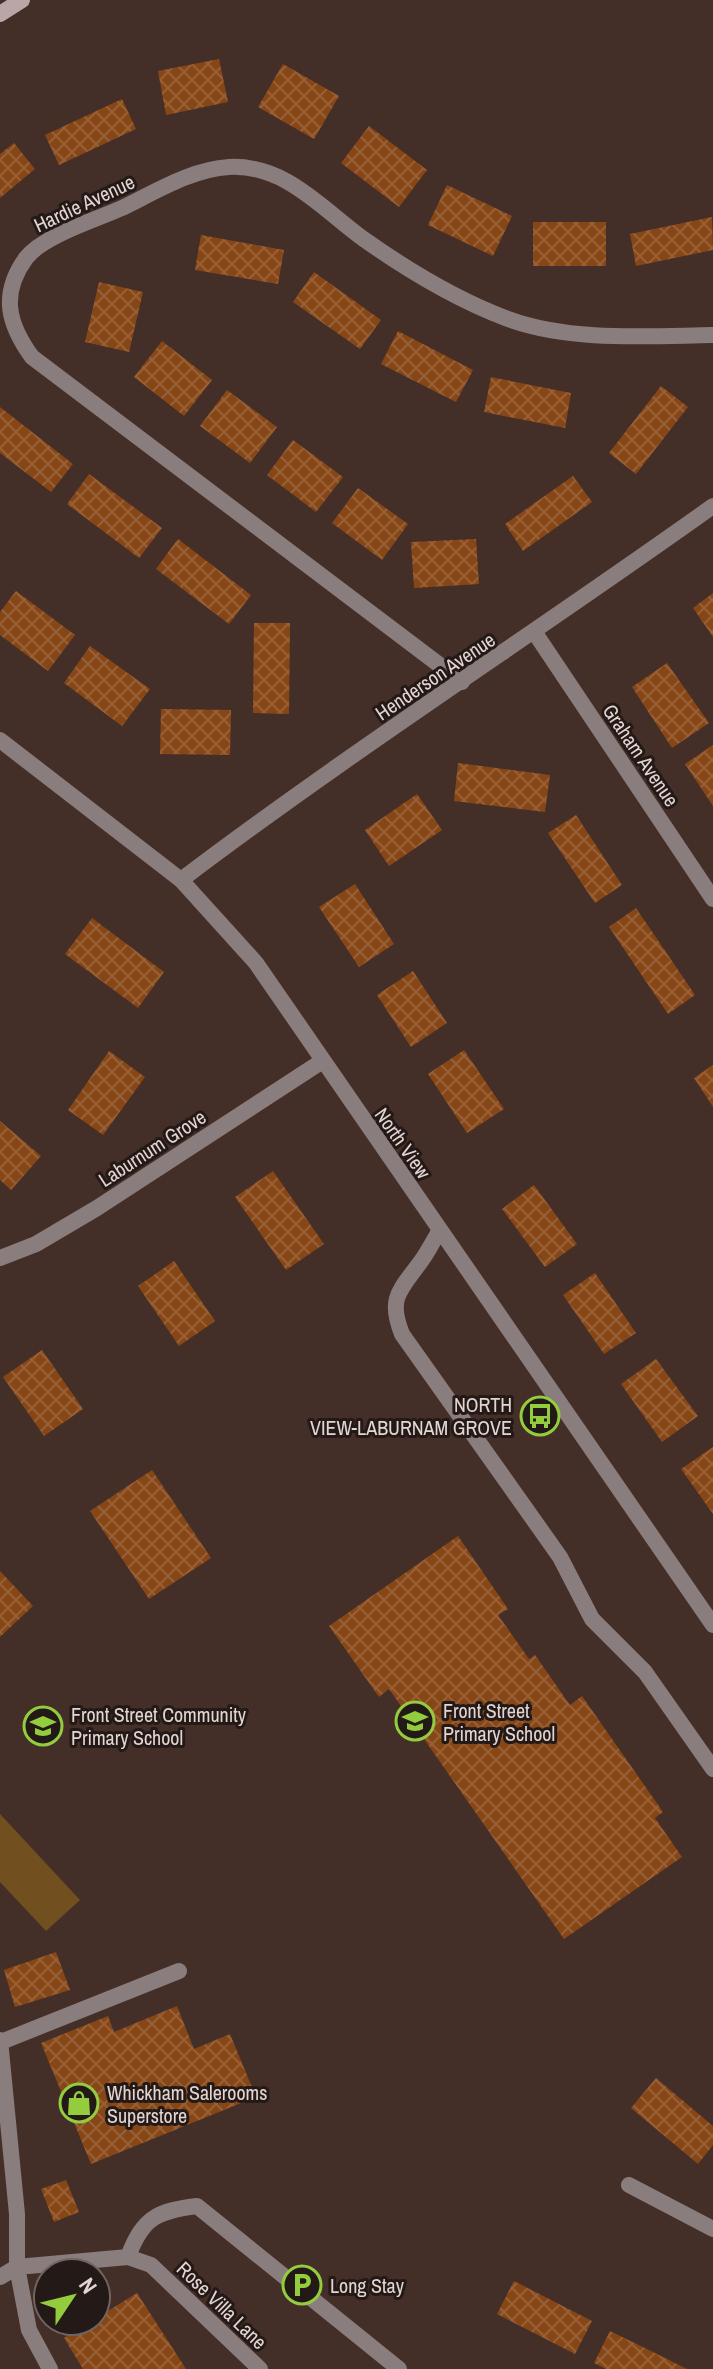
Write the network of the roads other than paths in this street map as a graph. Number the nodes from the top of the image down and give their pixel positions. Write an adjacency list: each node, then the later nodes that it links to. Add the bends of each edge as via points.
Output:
1 (22, 0): 2 (main road)
2 (0, 14)
3 (713, 335): 6 (street, Hardie Avenue, via 567,334 509,320 437,286 363,239 313,196 272,173 230,167 190,176 34,248 17,271 9,304 14,333 32,357)
4 (713, 506): 5 (street, Henderson Avenue)
5 (535, 633): 6 (street, Henderson Avenue); 9 (street, Graham Avenue)
6 (462, 682): 8 (street, Henderson Avenue)
7 (0, 740): 8 (street, North View)
8 (181, 880): 10 (street, North View, via 256,963)
9 (713, 899)
10 (321, 1062): 11 (street, North View); 12 (street, Laburnum Grove, via 97,1208 36,1244)
11 (440, 1230): 13 (street, North View); 14 (street, via 399,1287 395,1305 402,1334 560,1557 592,1619 645,1672)
12 (0, 1258)
13 (713, 1625)
14 (713, 1769)
15 (179, 1971): 16 (street)
16 (0, 2041): 20 (street)
17 (629, 2185): 18 (street)
18 (713, 2229)
19 (128, 2257): 20 (street); 23 (street, Rose Villa Lane, via 151,2265); 24 (street, via 138,2230 166,2210 197,2206)
20 (17, 2267): 21 (street); 22 (street, via 29,2330)
21 (0, 2277)
22 (50, 2369)
23 (260, 2369)
24 (399, 2369)

